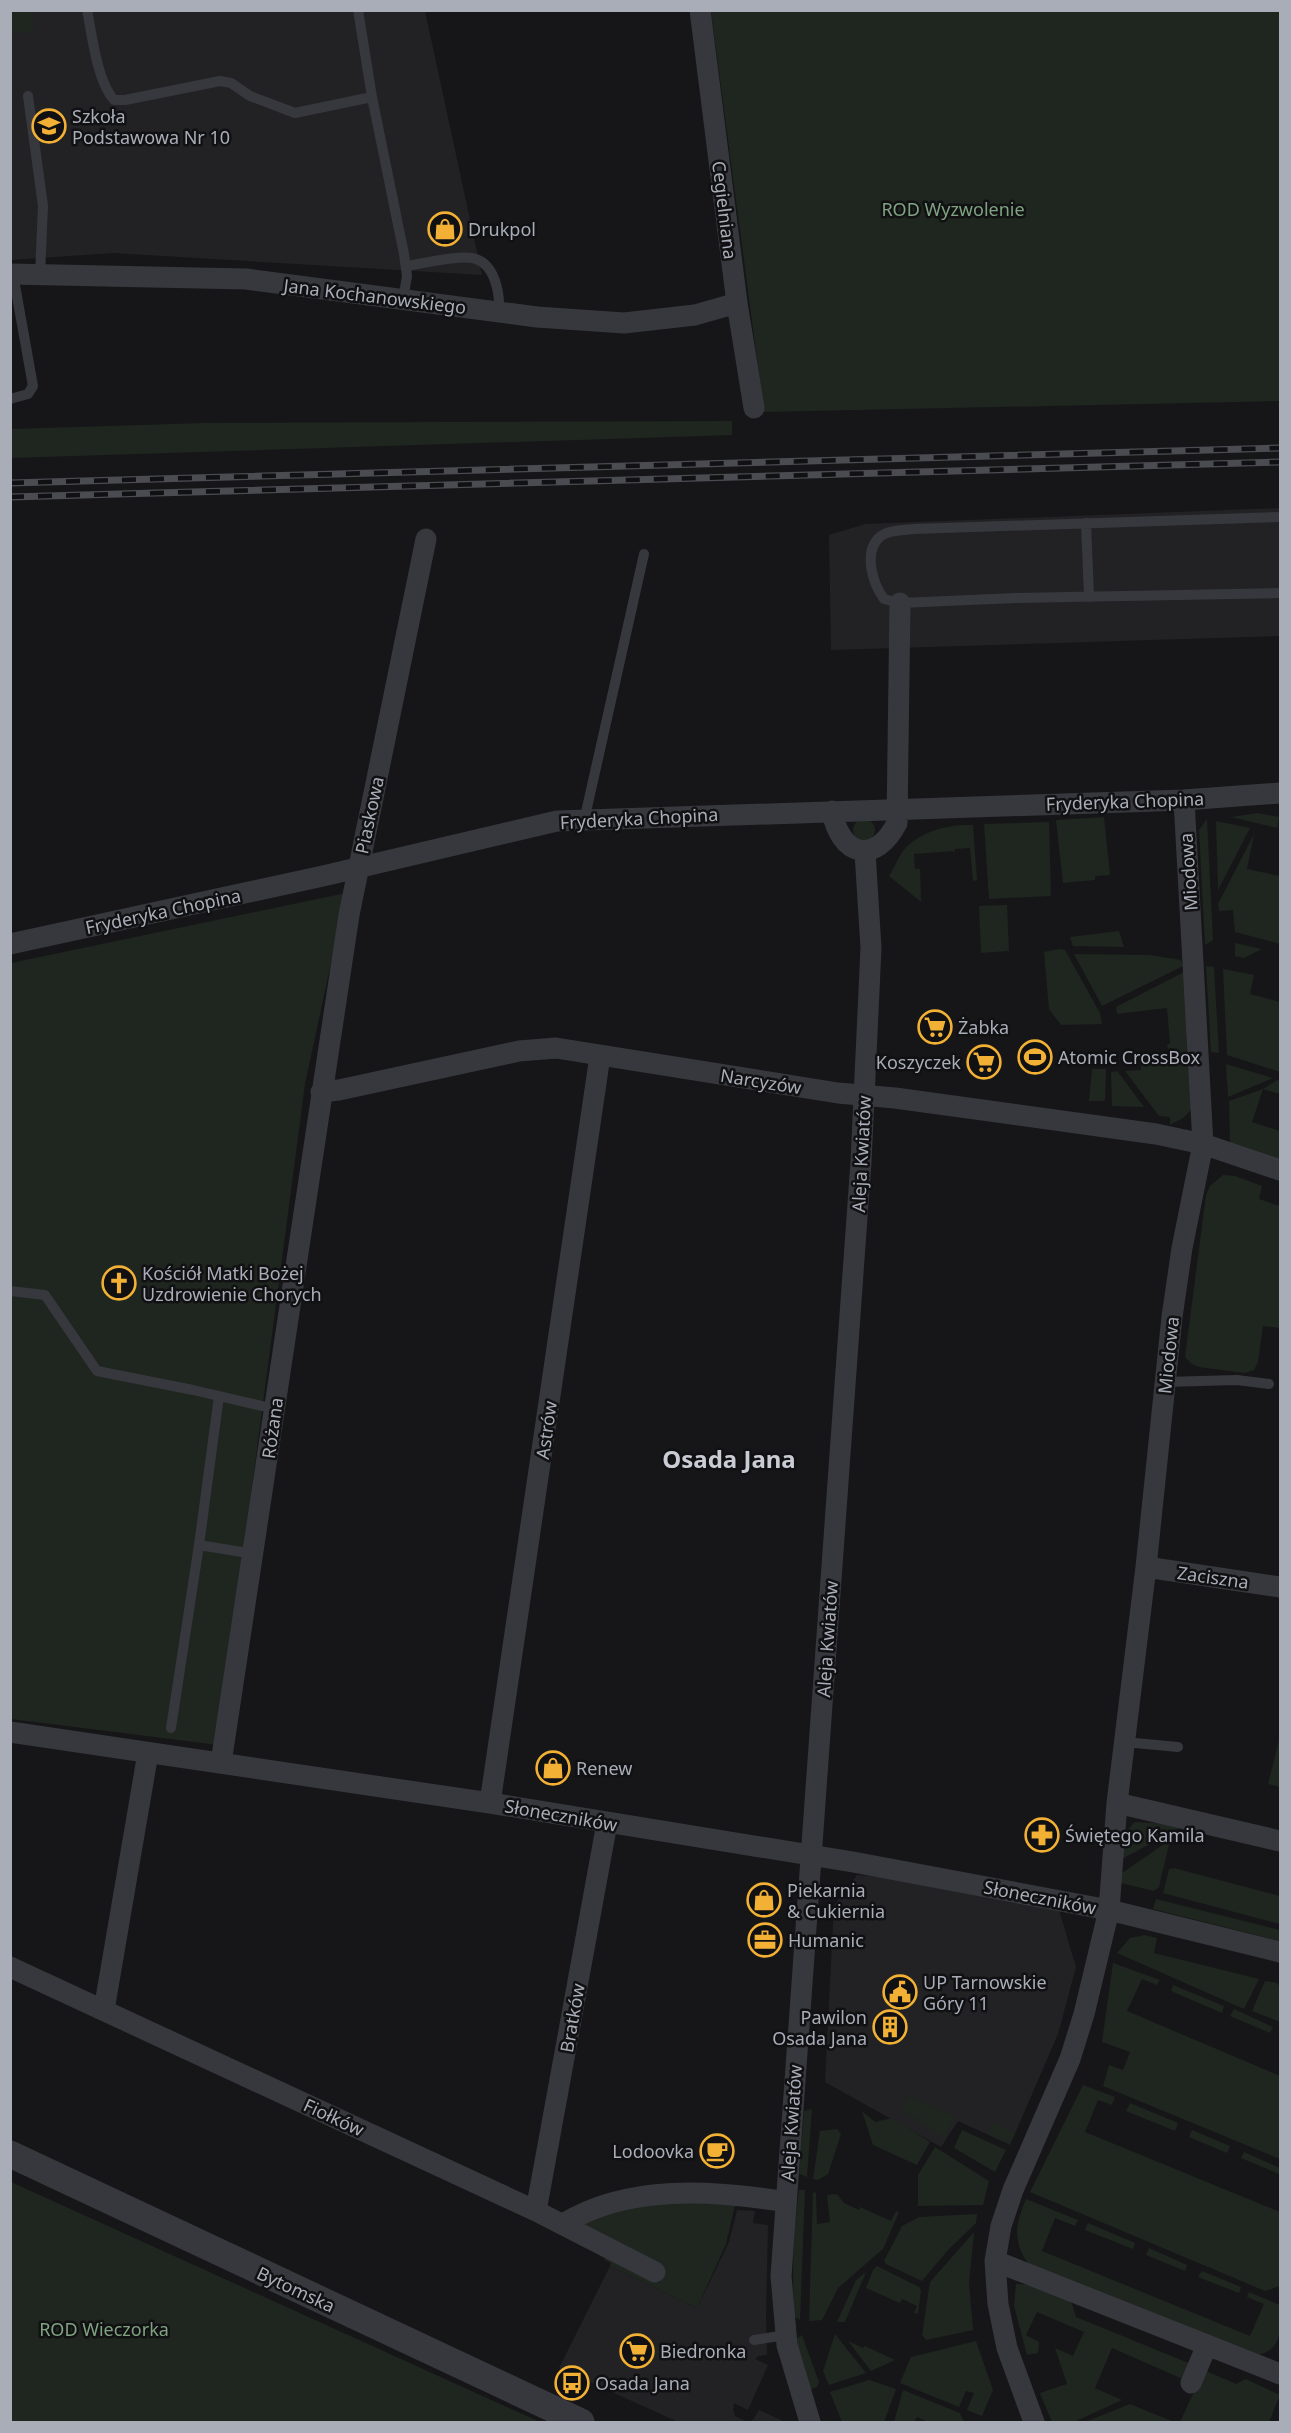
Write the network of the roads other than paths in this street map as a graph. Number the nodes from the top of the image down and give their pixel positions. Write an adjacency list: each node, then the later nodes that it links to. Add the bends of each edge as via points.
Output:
1 (87, 10): 5 (lane, via 101,71 114,100 220,81 295,113)
2 (358, 10): 5 (lane)
3 (700, 10): 10 (street, Cegielniana)
4 (28, 96): 8 (lane, via 43,206)
5 (372, 97): 6 (lane)
6 (406, 266): 9 (lane); 11 (lane, via 470,257 484,262 494,278)
7 (12, 274): 8 (street, Jana Kochanowskiego); 12 (lane, via 33,386 28,394)
8 (40, 275): 9 (street, Jana Kochanowskiego, via 246,279)
9 (403, 300): 11 (street, Jana Kochanowskiego)
10 (737, 303): 11 (street, Jana Kochanowskiego, via 694,315 624,323); 13 (street, Cegielniana)
11 (499, 312)
12 (10, 399)
13 (754, 408)
14 (1281, 517): 15 (lane)
15 (1086, 523): 19 (lane); 20 (lane, via 914,529 881,536 872,548 871,559 877,589 884,599)
16 (426, 539): 27 (street, Piaskowa)
17 (644, 554): 25 (lane)
18 (1281, 593): 19 (lane)
19 (1089, 597): 20 (lane)
20 (900, 603): 23 (street)
21 (1281, 793): 22 (street, Fryderyka Chopina)
22 (1184, 800): 23 (street, Fryderyka Chopina); 32 (street, Miodowa)
23 (898, 809): 24 (street, Fryderyka Chopina); 26 (street, via 897,823 890,836)
24 (832, 811): 25 (street, Fryderyka Chopina); 26 (street, via 835,828 844,842)
25 (584, 821): 27 (street, Fryderyka Chopina, via 557,821)
26 (865, 852): 31 (street, Aleja Kwiatów, via 870,948)
27 (358, 868): 28 (street, Fryderyka Chopina); 30 (street, Piaskowa)
28 (10, 944)
29 (600, 1056): 30 (street, Narcyzów, via 556,1048 519,1050); 31 (street, Narcyzów); 49 (street, Astrów)
30 (321, 1092): 38 (street, Różana)
31 (864, 1096): 32 (street, Narcyzów, via 1106,1127); 53 (street, Aleja Kwiatów)
32 (1203, 1144): 33 (street, Narcyzów); 35 (street, Miodowa, via 1182,1248)
33 (1281, 1170)
34 (10, 1291): 37 (lane, via 45,1295 98,1371)
35 (1165, 1382): 36 (lane, via 1237,1380); 41 (street, Miodowa)
36 (1269, 1384)
37 (219, 1396): 38 (lane); 39 (lane)
38 (275, 1409): 40 (street, Różana)
39 (200, 1545): 40 (lane); 43 (lane)
40 (254, 1554): 48 (street, Różana)
41 (1146, 1567): 42 (street, Zaciszna); 45 (street, Miodowa)
42 (1281, 1587)
43 (171, 1728)
44 (10, 1732): 47 (street, Słoneczników)
45 (1124, 1742): 46 (lane); 50 (street, Miodowa)
46 (1178, 1747)
47 (148, 1753): 48 (street, Słoneczników); 57 (street)
48 (221, 1763): 49 (street, Słoneczników)
49 (490, 1803): 51 (street, Słoneczników)
50 (1117, 1803): 52 (street); 54 (street, Miodowa)
51 (607, 1823): 53 (street, Słoneczników); 60 (street, Bratków)
52 (1281, 1840)
53 (812, 1855): 54 (street, Słoneczników); 59 (street, Aleja Kwiatów)
54 (1109, 1910): 55 (street, Słoneczników); 62 (street, Słoneczników, via 1070,2059 1013,2190)
55 (1281, 1953)
56 (10, 1967): 57 (street, Fiołków)
57 (104, 2010): 60 (street, Fiołków)
58 (10, 2154): 69 (street, Bytomska)
59 (786, 2202): 61 (street, via 676,2192 620,2201); 64 (street, Aleja Kwiatów, via 782,2276)
60 (536, 2211): 61 (street, Fiołków)
61 (563, 2224): 63 (street, Fiołków)
62 (995, 2261): 66 (street); 71 (street, Słoneczników, via 1007,2348)
63 (655, 2272)
64 (786, 2335): 65 (lane); 70 (street, Aleja Kwiatów)
65 (754, 2340)
66 (1207, 2345): 67 (street); 68 (street)
67 (1279, 2368)
68 (1191, 2383)
69 (581, 2422)
70 (810, 2422)
71 (1034, 2422)

